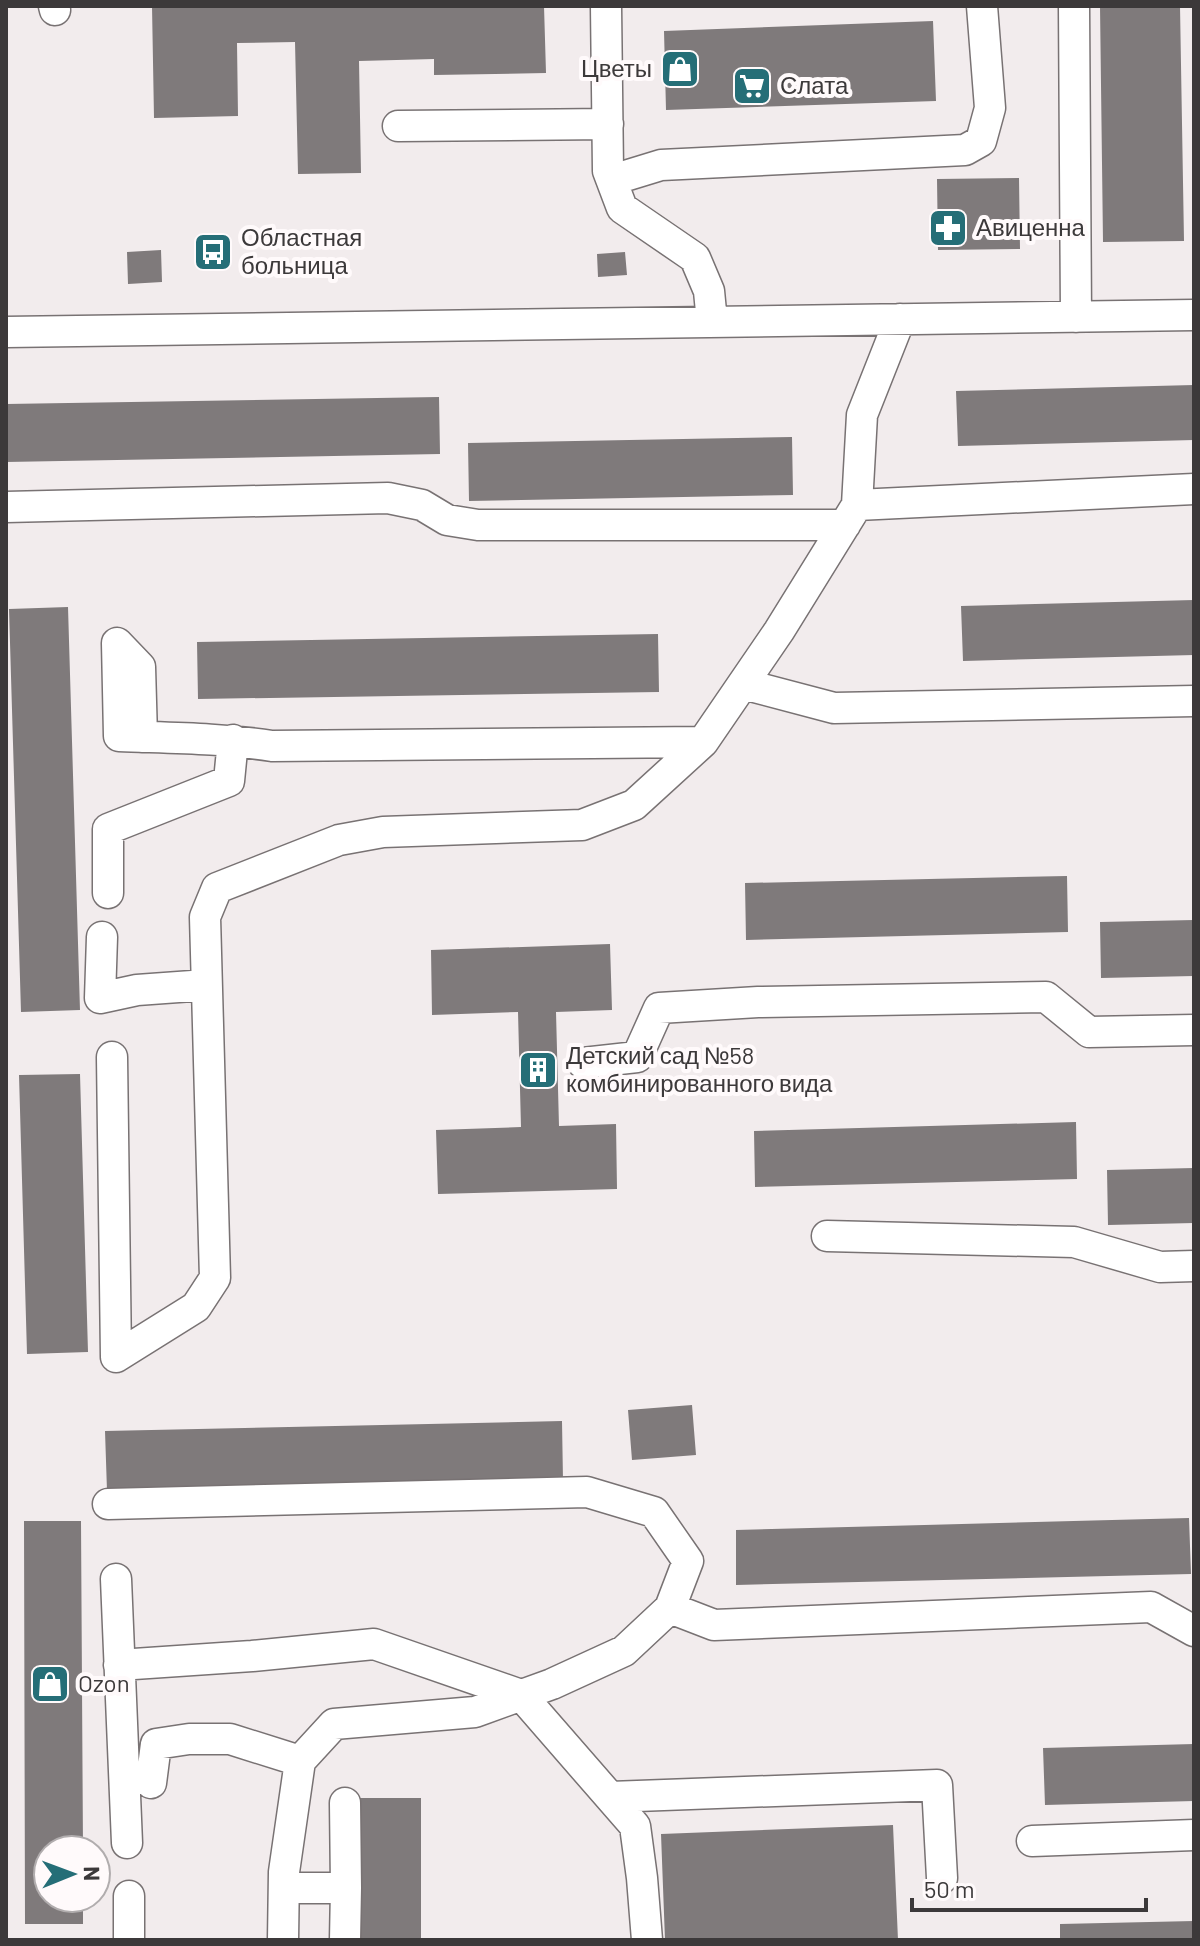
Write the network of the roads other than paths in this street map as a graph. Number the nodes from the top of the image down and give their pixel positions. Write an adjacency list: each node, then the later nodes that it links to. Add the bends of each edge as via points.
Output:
1 (606, 6): 4 (street)
2 (982, 6): 6 (street, via 990,108 981,141 965,150 661,165)
3 (1074, 6): 8 (street)
4 (608, 124): 5 (street); 6 (street)
5 (398, 126)
6 (612, 180): 10 (street, via 622,208 695,258 709,291)
7 (1194, 315): 8 (street)
8 (1076, 317): 9 (street)
9 (900, 319): 10 (street); 14 (street, via 862,415)
10 (712, 322): 11 (street)
11 (6, 332)
12 (1194, 489): 14 (street)
13 (6, 507): 14 (street, via 388,498 422,505 447,520 478,525)
14 (851, 515): 15 (street)
15 (743, 684): 16 (street, via 834,708); 19 (street)
16 (1194, 701)
17 (142, 737): 18 (street)
18 (233, 740): 19 (street, via 286,746); 20 (street, via 229,781 108,829)
19 (703, 742): 22 (street, via 634,805 582,825 383,832 339,840 217,888 205,917)
20 (108, 893)
21 (102, 937): 22 (street, via 100,998)
22 (206, 985): 24 (street, via 215,1278 196,1307 116,1357)
23 (1194, 1030): 25 (street, via 1089,1032 1046,997 758,1002 659,1008 637,1057)
24 (112, 1057)
25 (583, 1063)
26 (827, 1236): 27 (street, via 1074,1242 1160,1267)
27 (1194, 1266)
28 (108, 1504): 30 (street, via 587,1492 654,1512 688,1561)
29 (116, 1579): 32 (street)
30 (670, 1608): 31 (street, via 714,1625 1151,1607); 33 (street, via 624,1651)
31 (1194, 1631)
32 (119, 1665): 33 (street, via 374,1644); 40 (street)
33 (521, 1695): 34 (street, via 475,1712 334,1724); 36 (street)
34 (300, 1761): 35 (street, via 230,1739 156,1744); 42 (street)
35 (151, 1783)
36 (610, 1797): 41 (street, via 937,1785); 48 (street, via 635,1826)
37 (345, 1803): 43 (street)
38 (1194, 1835): 39 (street)
39 (1032, 1841)
40 (127, 1843)
41 (942, 1878)
42 (284, 1888): 43 (street); 46 (street)
43 (346, 1888): 47 (street)
44 (129, 1896): 45 (street)
45 (129, 1940)
46 (283, 1940)
47 (345, 1940)
48 (647, 1940)

